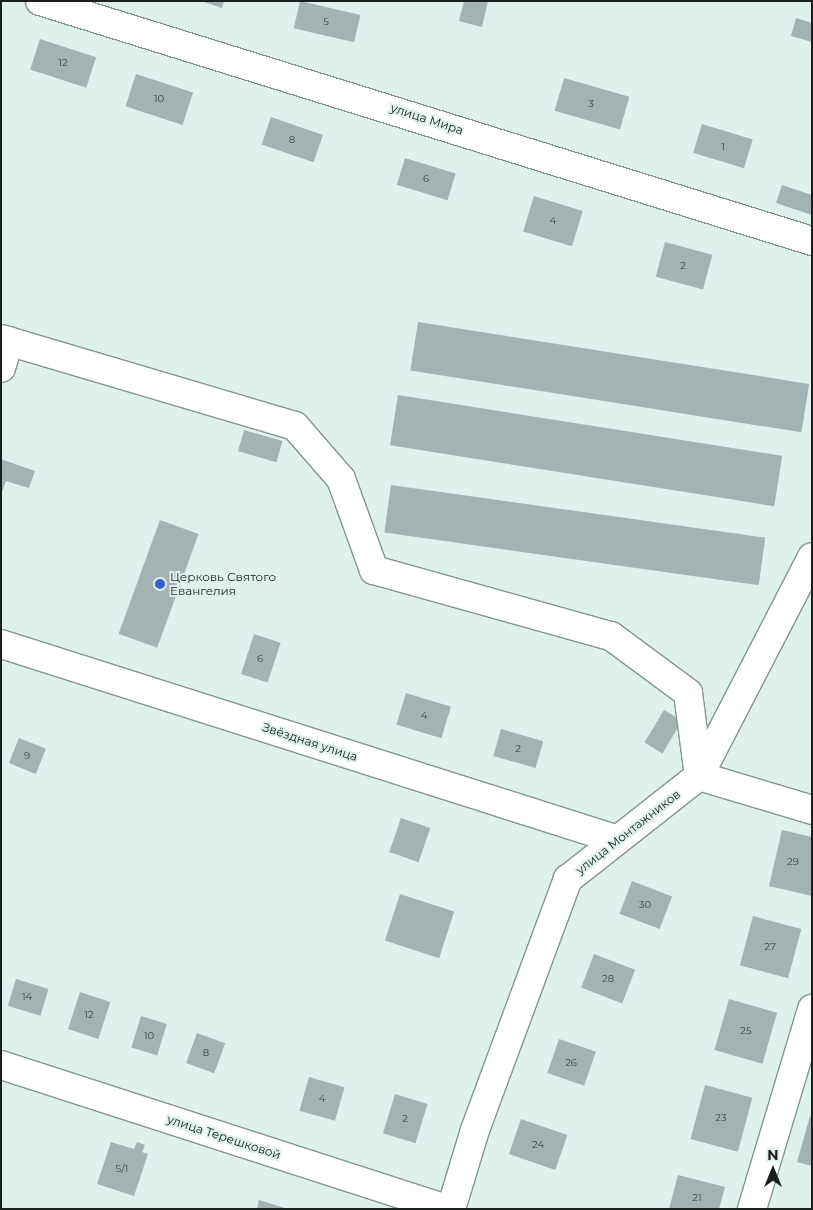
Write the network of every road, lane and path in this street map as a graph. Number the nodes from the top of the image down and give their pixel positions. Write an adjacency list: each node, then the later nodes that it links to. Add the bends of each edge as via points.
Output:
1 (40, 1): 2 (street, улица Мира)
2 (812, 241)
3 (5, 340): 4 (street); 7 (street, via 295,426 341,479 374,570 611,636 688,693)
4 (1, 368)
5 (812, 557): 7 (street, улица Монтажников)
6 (1, 644): 9 (street, Звёздная улица)
7 (699, 776): 8 (street); 9 (street, улица Монтажников)
8 (812, 810)
9 (618, 840): 12 (street, улица Монтажников, via 568,880)
10 (812, 1009): 13 (street)
11 (1, 1065): 12 (street, улица Терешковой)
12 (449, 1209)
13 (752, 1209)

